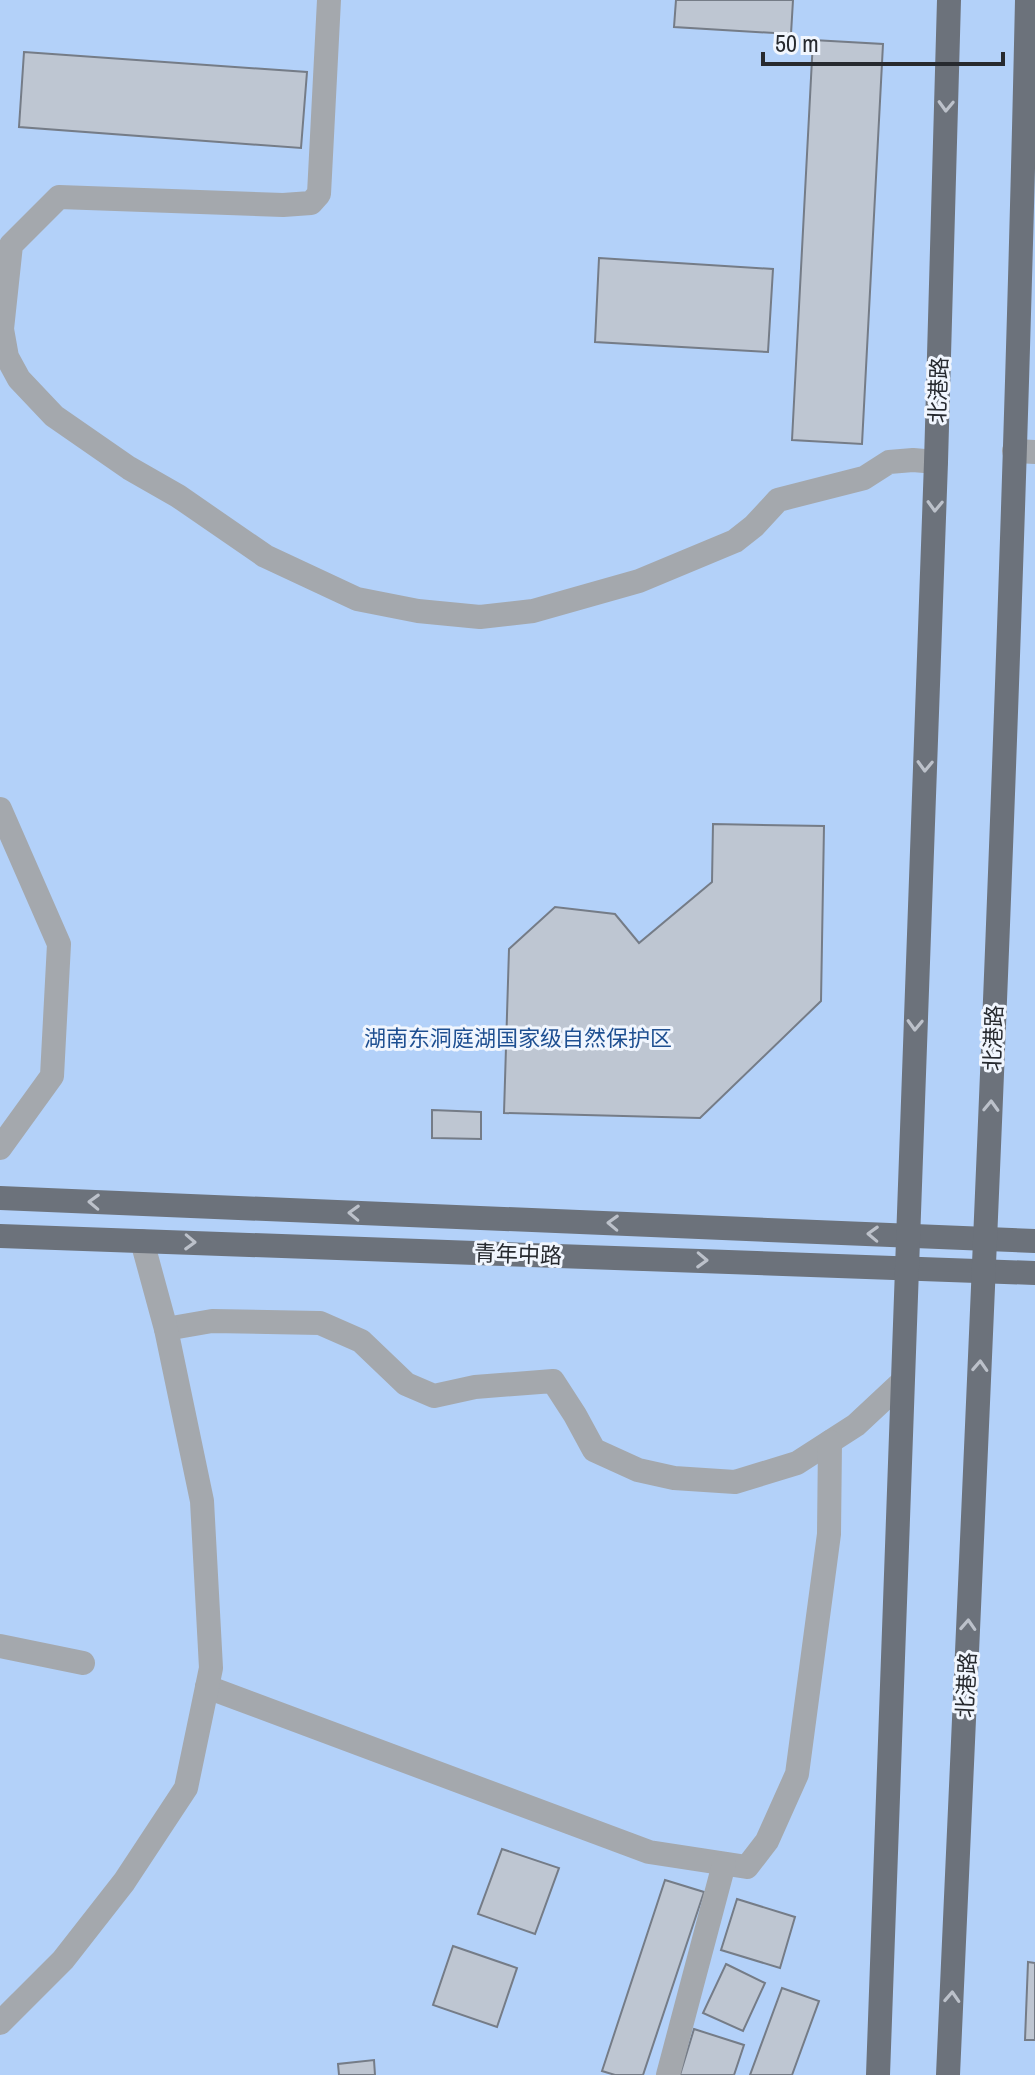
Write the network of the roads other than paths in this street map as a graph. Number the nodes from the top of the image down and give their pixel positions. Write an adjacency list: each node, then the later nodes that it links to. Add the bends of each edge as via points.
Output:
1 (329, 0): 5 (street, via 319,194 311,203 59,197 11,245 2,329 7,357 19,379 54,416 278,562 357,599 480,617 533,611 639,581 735,541 778,500 864,478 889,462)
2 (949, 0): 5 (main road, 北港路, one-way to 5)
3 (1027, 0): 4 (main road, 北港路)
4 (1025, 451): 11 (main road, 北港路, one-way to 4)
5 (936, 462): 9 (main road, 北港路, one-way to 9)
6 (0, 809): 7 (street, via 59,944 52,1076)
7 (0, 1148)
8 (0, 1198): 9 (main road, one-way to 8)
9 (907, 1235): 11 (main road); 14 (main road, 北港路)
10 (0, 1236): 12 (main road, 青年中路)
11 (986, 1239): 13 (main road); 15 (main road, 北港路)
12 (142, 1241): 14 (main road, 青年中路, one-way to 14); 17 (street)
13 (1035, 1241)
14 (906, 1267): 15 (main road, 青年中路); 18 (main road, 北港路)
15 (985, 1270): 16 (main road, 青年中路); 27 (main road, 北港路, one-way to 15)
16 (1035, 1273)
17 (166, 1329): 19 (street, via 212,1321 320,1323 361,1341 406,1384 434,1396 553,1381 594,1450 638,1470 674,1478 735,1482 797,1463); 22 (street, via 202,1501 211,1668)
18 (901, 1383): 19 (street); 26 (main road, 北港路)
19 (830, 1442): 23 (street, via 829,1534 797,1774 767,1841 747,1867)
20 (0, 1646): 21 (street)
21 (83, 1663)
22 (207, 1687): 23 (street, via 649,1852); 24 (street, via 186,1788 124,1882 63,1960)
23 (724, 1864): 25 (street)
24 (0, 2023)
25 (668, 2075)
26 (878, 2075)
27 (948, 2075)

